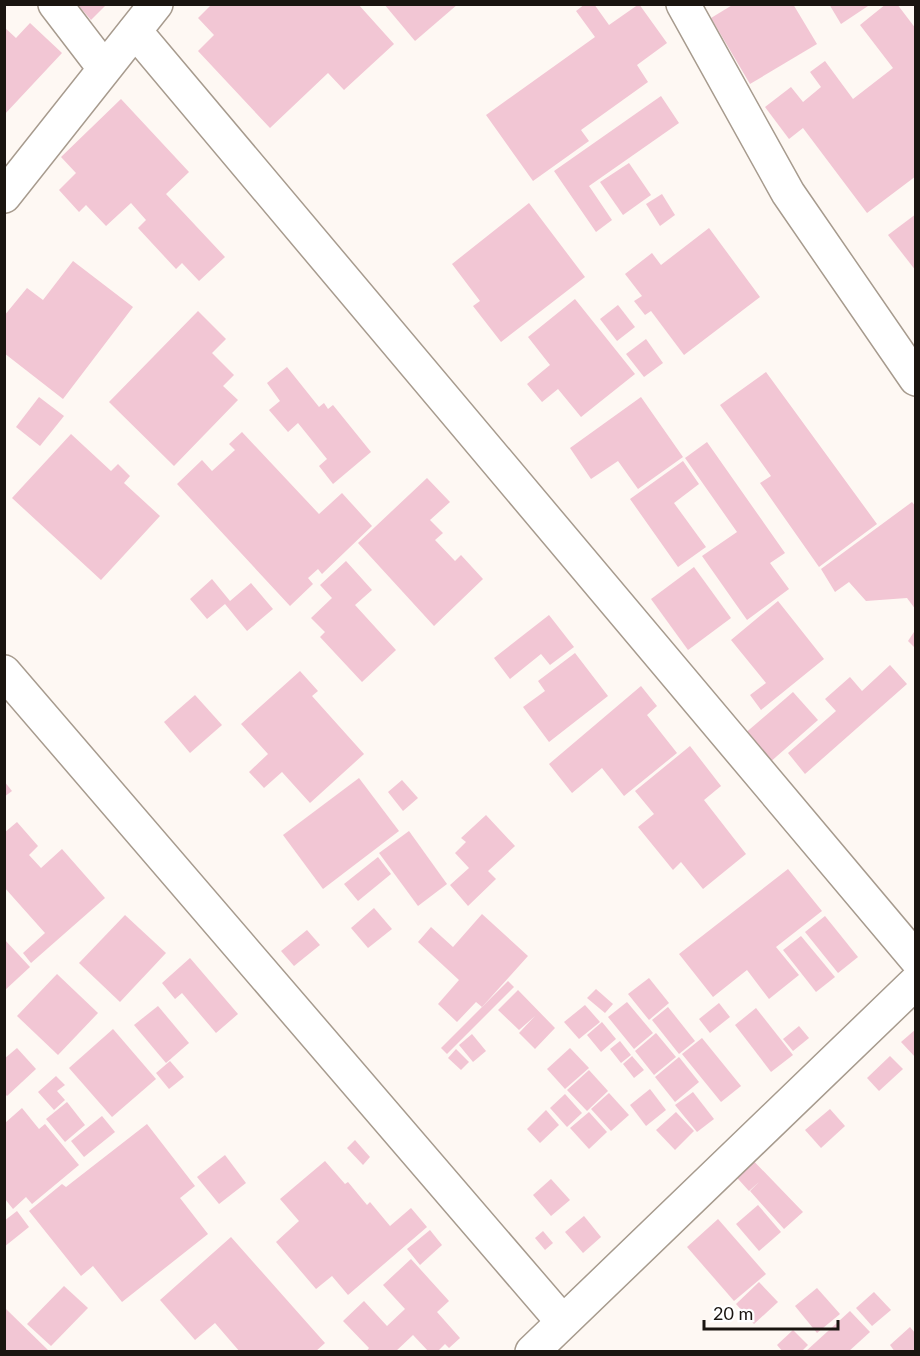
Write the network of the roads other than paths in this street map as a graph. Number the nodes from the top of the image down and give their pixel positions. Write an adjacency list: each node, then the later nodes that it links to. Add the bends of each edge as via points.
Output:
1 (55, 4): 5 (street)
2 (156, 4): 4 (street)
3 (682, 4): 7 (street, via 788,192)
4 (135, 32): 5 (street); 9 (street)
5 (104, 68): 6 (street)
6 (4, 196)
7 (915, 379)
8 (4, 672): 11 (street)
9 (915, 959)
10 (915, 982): 11 (street)
11 (562, 1322): 12 (street)
12 (532, 1352)

